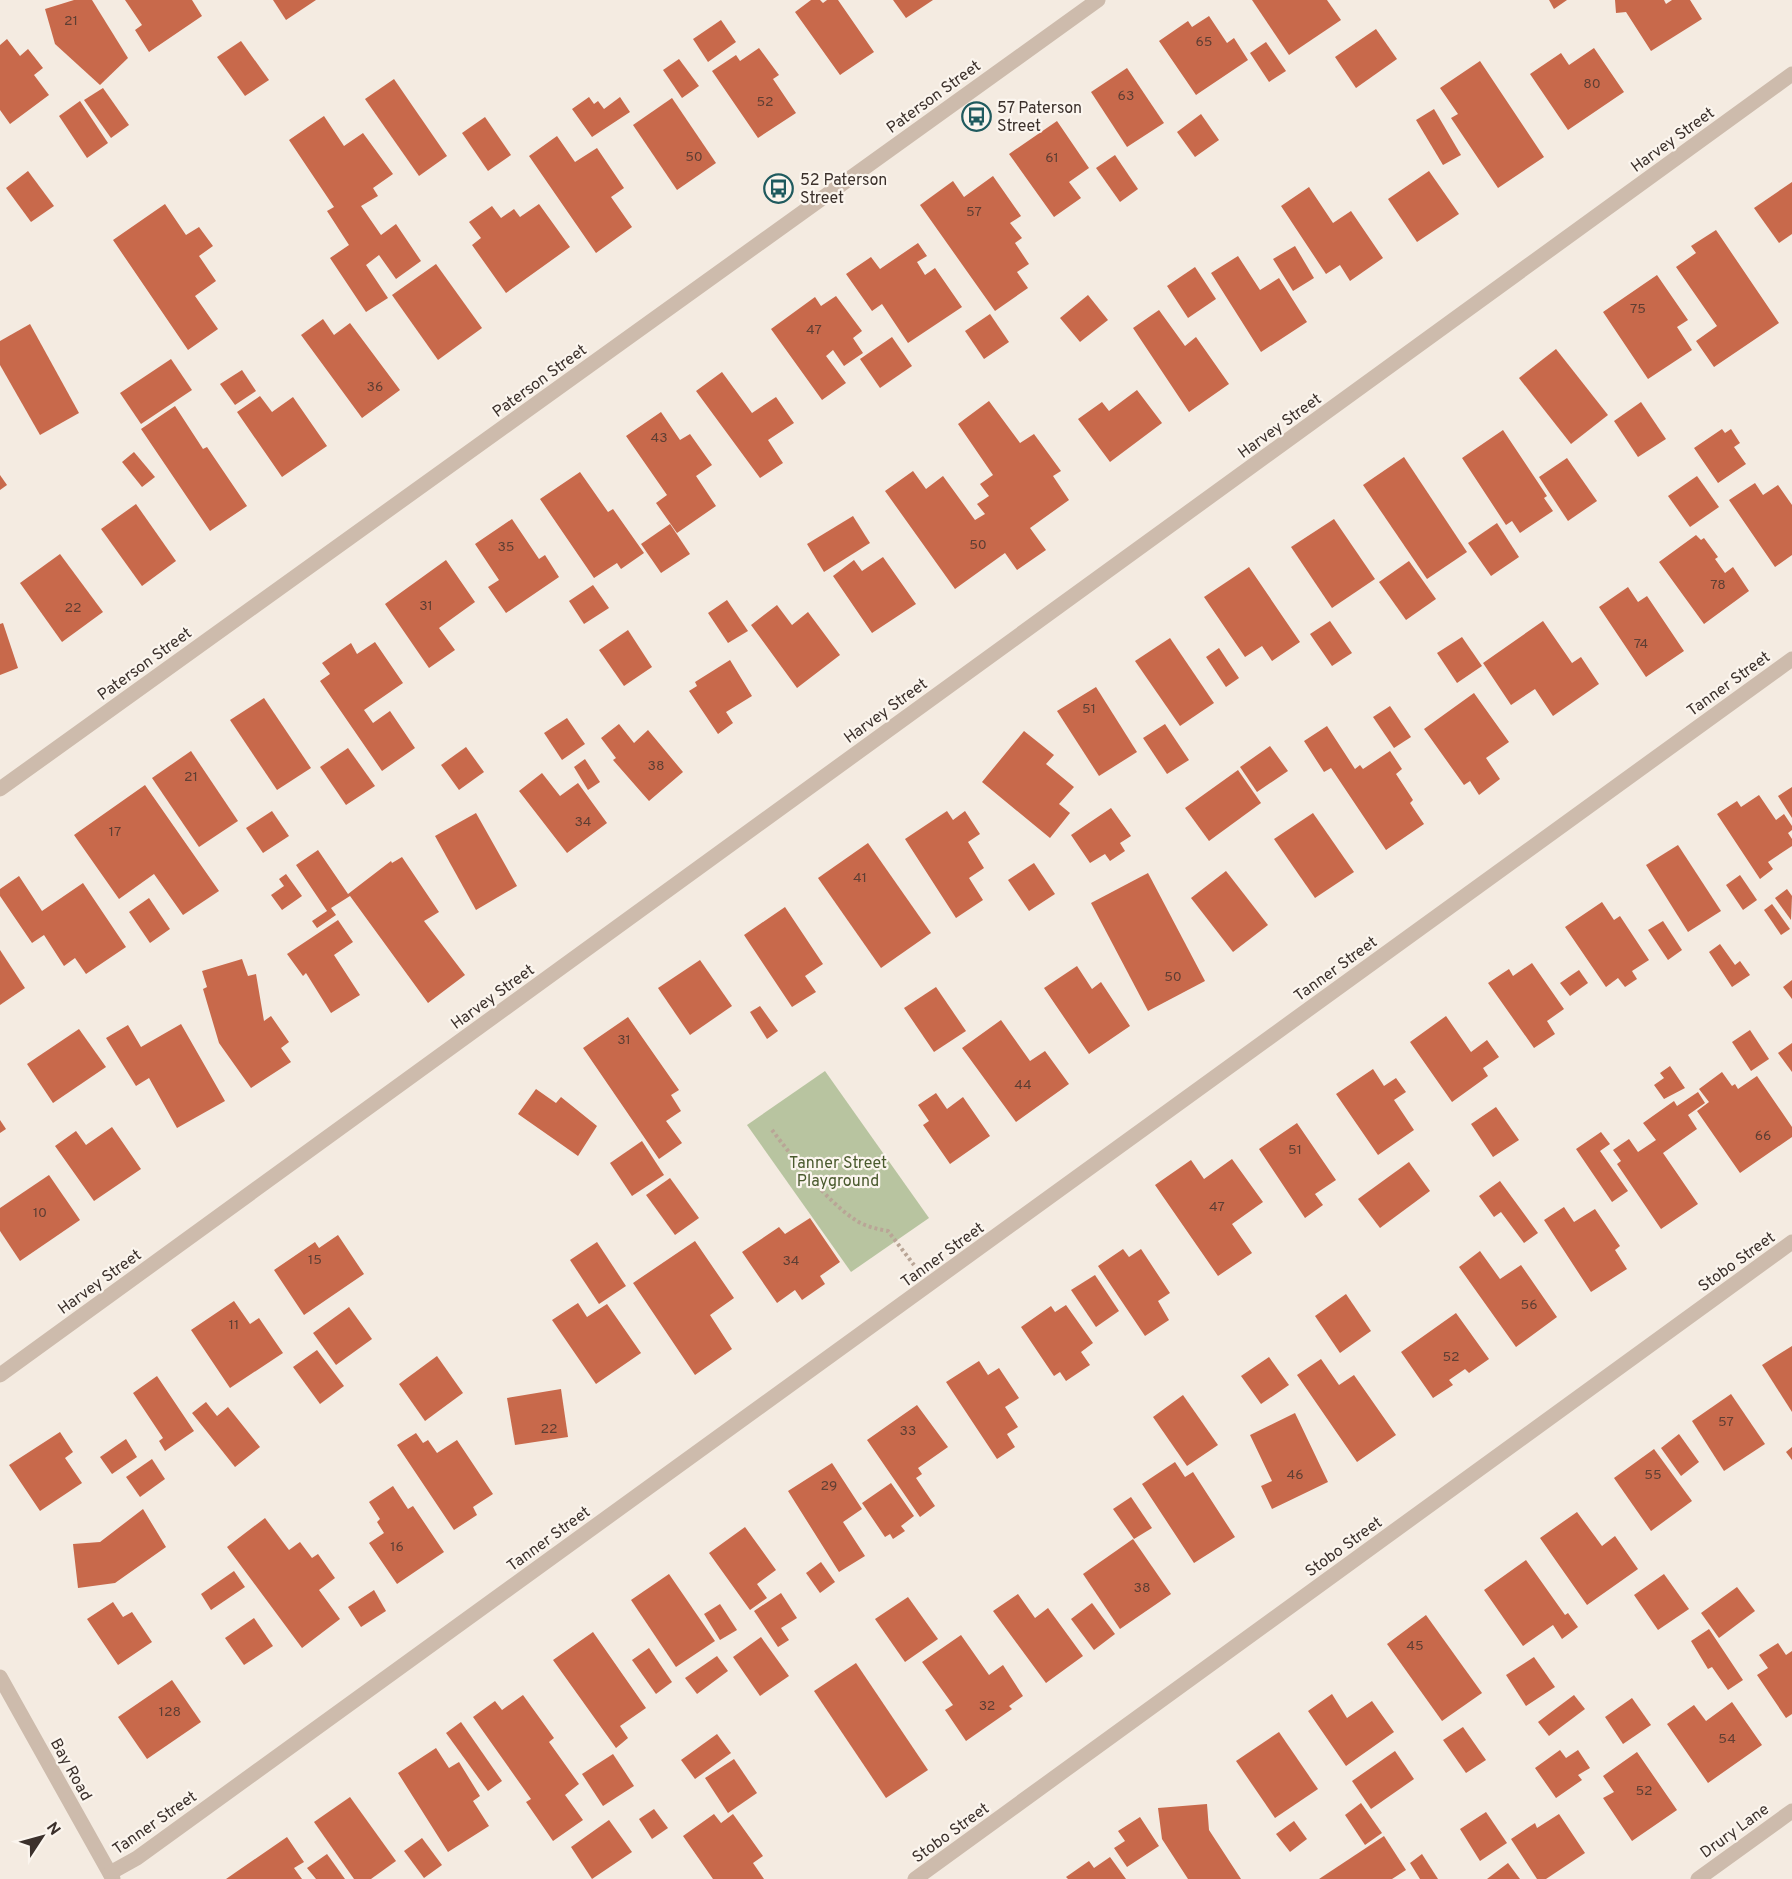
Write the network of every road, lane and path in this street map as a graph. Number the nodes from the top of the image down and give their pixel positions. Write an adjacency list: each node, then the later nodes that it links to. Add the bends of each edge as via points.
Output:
1 (1098, 0): 4 (street, Paterson Street)
2 (1792, 74): 8 (street, Harvey Street)
3 (1792, 658): 7 (street, Tanner Street)
4 (0, 789)
5 (772, 1130): 7 (path, via 796,1163 857,1221 888,1231)
6 (1792, 1242): 12 (street, Stobo Street)
7 (928, 1286): 11 (street, Tanner Street)
8 (0, 1375)
9 (0, 1677): 11 (street, Bay Road)
10 (1792, 1811): 13 (street, Drury Lane)
11 (111, 1876)
12 (915, 1879)
13 (1698, 1879)

